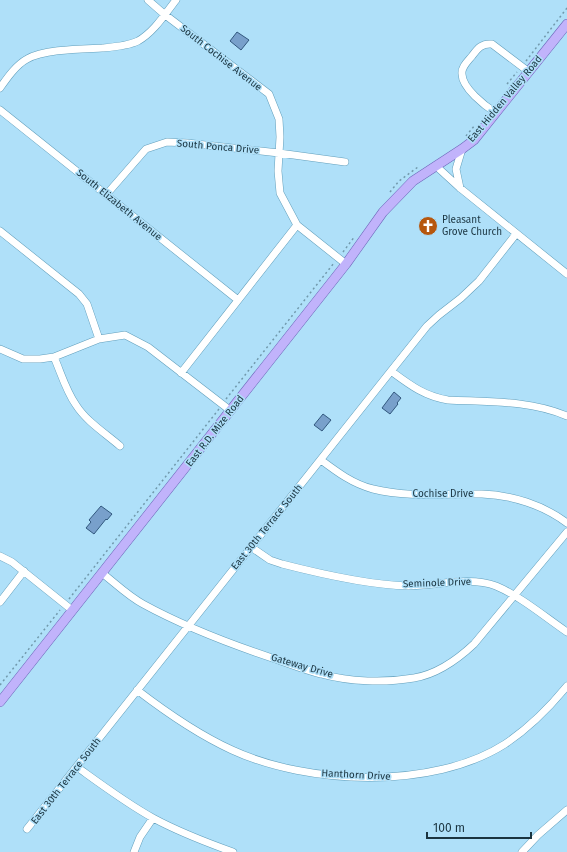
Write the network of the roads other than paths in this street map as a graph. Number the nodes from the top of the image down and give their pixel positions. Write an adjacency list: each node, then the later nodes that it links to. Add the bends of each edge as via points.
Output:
1 (148, 0): 3 (street, South Cochise Avenue)
2 (176, 0): 3 (street)
3 (164, 14): 6 (street, via 147,35 137,42 110,47 67,49 26,59); 10 (street, South Cochise Avenue, via 269,94 279,119)
4 (567, 24): 5 (main road, East Hidden Valley Road)
5 (529, 72): 8 (main road, East Hidden Valley Road); 8 (street, via 492,44 479,47 463,68 464,83 470,92)
6 (0, 88)
7 (0, 110): 14 (street, South Elizabeth Avenue)
8 (496, 114): 9 (main road, East Hidden Valley Road)
9 (462, 150): 12 (main road, East Hidden Valley Road); 13 (street, via 456,169)
10 (279, 153): 11 (street, South Ponca Drive); 14 (street, South Ponca Drive, via 167,142 146,149); 15 (street, South Cochise Avenue, via 280,193)
11 (345, 162)
12 (436, 166): 13 (street); 18 (main road, East R.D. Mize Road, via 412,181 383,212)
13 (460, 188): 17 (street)
14 (106, 195): 20 (street, South Elizabeth Avenue)
15 (297, 224): 18 (street, South Cochise Avenue); 20 (street)
16 (0, 231): 21 (street, via 79,294 87,304)
17 (516, 234): 19 (street); 24 (street, East 30th Terrace South, via 479,281 427,326)
18 (346, 264): 26 (main road, East R.D. Mize Road)
19 (567, 274)
20 (238, 300): 25 (street)
21 (99, 339): 23 (street); 25 (street, via 126,336 148,347)
22 (0, 349): 23 (street, via 23,359)
23 (54, 356): 28 (street, via 76,405)
24 (391, 371): 27 (street, via 415,389 439,399 512,402); 29 (street, East 30th Terrace South)
25 (181, 372): 26 (street)
26 (231, 411): 35 (main road, East R.D. Mize Road)
27 (567, 416)
28 (120, 446)
29 (321, 460): 30 (street, Cochise Drive, via 345,478 373,489 393,493 483,494 507,497 543,508); 32 (street, East 30th Terrace South)
30 (567, 523)
31 (567, 532): 36 (street, Gateway Drive)
32 (251, 547): 36 (street, Seminole Drive, via 270,560 337,576 407,586 476,582 495,586); 39 (street, East 30th Terrace South)
33 (0, 556): 34 (street)
34 (24, 571): 37 (street); 38 (street)
35 (102, 573): 38 (main road, East R.D. Mize Road); 39 (street, Gateway Drive, via 142,603)
36 (514, 596): 39 (street, Gateway Drive, via 458,659 431,674 397,680 361,680 322,674 236,647); 40 (street, Seminole Drive)
37 (0, 602)
38 (72, 610): 43 (main road, East R.D. Mize Road)
39 (188, 625): 42 (street, East 30th Terrace South)
40 (567, 632)
41 (567, 686): 42 (street, Hanthorn Drive, via 551,706 530,725 505,744 485,754 454,766 427,772 367,777 321,774 285,767 232,750 190,728)
42 (137, 690): 44 (street, East 30th Terrace South)
43 (0, 702)
44 (77, 767): 46 (street); 47 (street, East 30th Terrace South)
45 (567, 810): 50 (street)
46 (153, 818): 48 (street, via 140,837); 49 (street, via 196,839)
47 (27, 829)
48 (134, 852)
49 (232, 852)
50 (522, 852)

